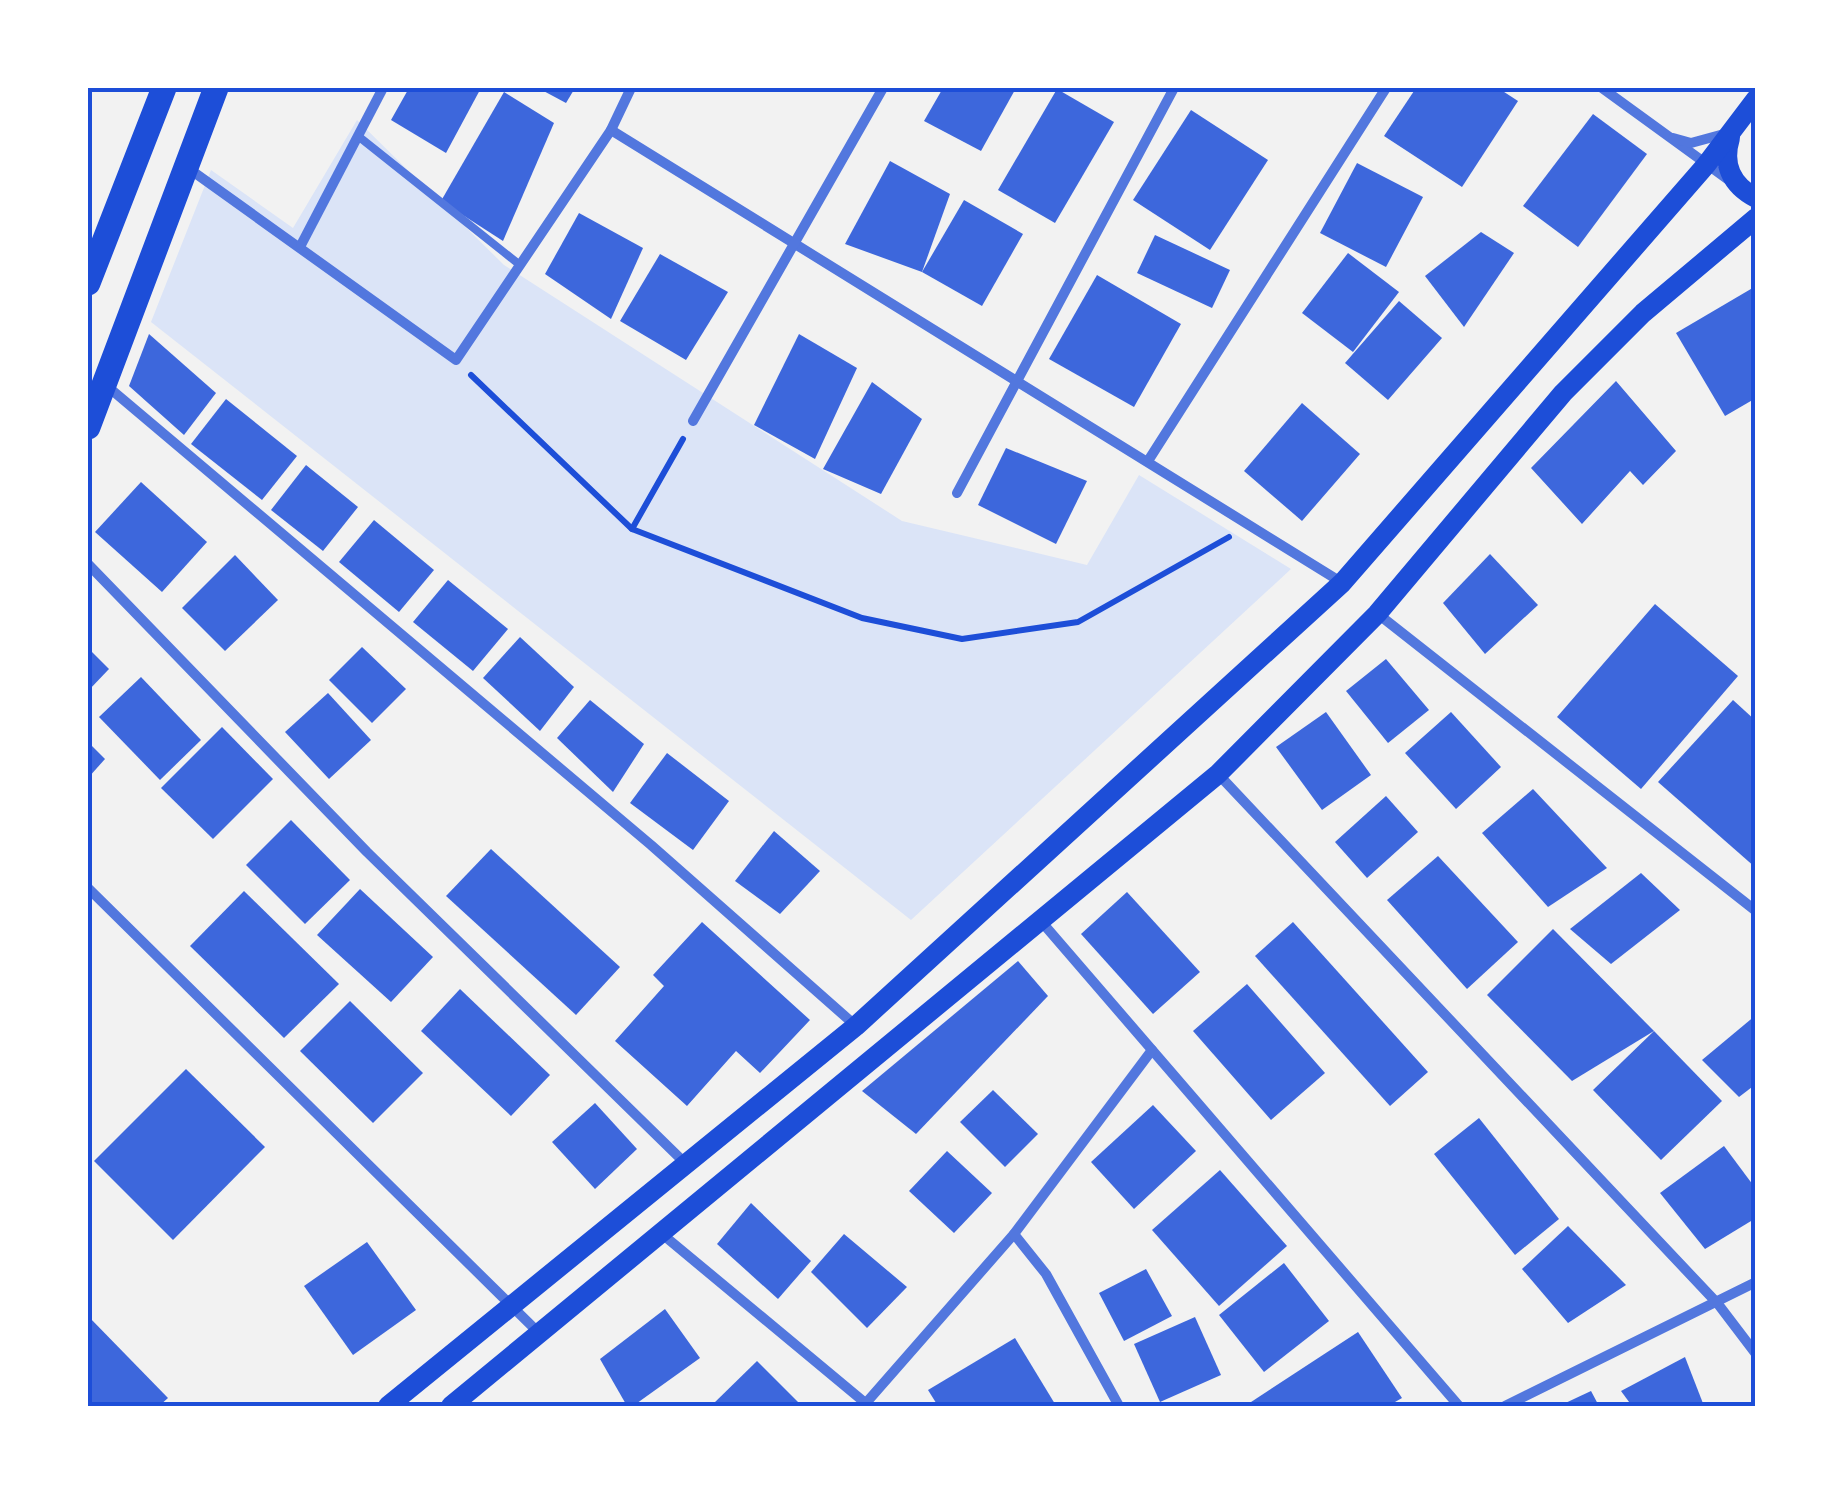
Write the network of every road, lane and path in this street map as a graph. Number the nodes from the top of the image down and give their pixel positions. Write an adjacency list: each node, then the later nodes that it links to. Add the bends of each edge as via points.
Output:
1 (164, 88): 21 (main road)
2 (216, 88): 15 (main road)
3 (383, 88): 12 (street)
4 (631, 88): 11 (street)
5 (883, 88): 19 (street)
6 (1174, 88): 24 (street)
7 (1386, 88): 27 (street)
8 (1602, 88): 13 (street)
9 (1756, 99): 10 (main road)
10 (1748, 119): 13 (street, via 1704,141); 14 (main road); 16 (main road, via 1731,136 1727,164)
11 (611, 130): 19 (street); 20 (street)
12 (358, 136): 18 (street); 20 (lane)
13 (1667, 136): 14 (street)
14 (1706, 165): 16 (street); 32 (main road)
15 (184, 166): 18 (street); 23 (main road)
16 (1749, 194)
17 (1756, 218): 33 (main road, via 1643,313 1562,394)
18 (301, 245): 22 (street)
19 (794, 247): 24 (street); 25 (street)
20 (520, 265): 22 (street)
21 (88, 283)
22 (456, 360): 30 (path)
23 (103, 382): 26 (main road); 38 (street, via 651,844)
24 (1016, 382): 27 (street); 28 (street)
25 (693, 421): 30 (path)
26 (88, 426)
27 (1148, 461): 29 (street)
28 (958, 493)
29 (1253, 524): 30 (path, via 1078,622 962,639 862,618); 32 (street)
30 (632, 529)
31 (88, 564): 40 (street)
32 (1342, 582): 38 (main road)
33 (1377, 614): 34 (main road); 36 (street)
34 (1218, 774): 37 (main road); 44 (street)
35 (88, 888): 45 (street)
36 (1756, 912)
37 (1040, 920): 39 (street); 41 (main road)
38 (856, 1026): 40 (main road)
39 (1152, 1050): 42 (street); 52 (street)
40 (686, 1164): 45 (main road)
41 (662, 1234): 46 (main road); 48 (street)
42 (1014, 1234): 48 (street); 51 (street, via 1046,1274)
43 (1756, 1282): 44 (street)
44 (1718, 1304): 47 (street); 53 (street)
45 (515, 1308): 46 (street); 49 (main road)
46 (540, 1334): 50 (main road)
47 (1756, 1354)
48 (868, 1405)
49 (388, 1406)
50 (451, 1406)
51 (1119, 1406)
52 (1459, 1406)
53 (1505, 1406)

